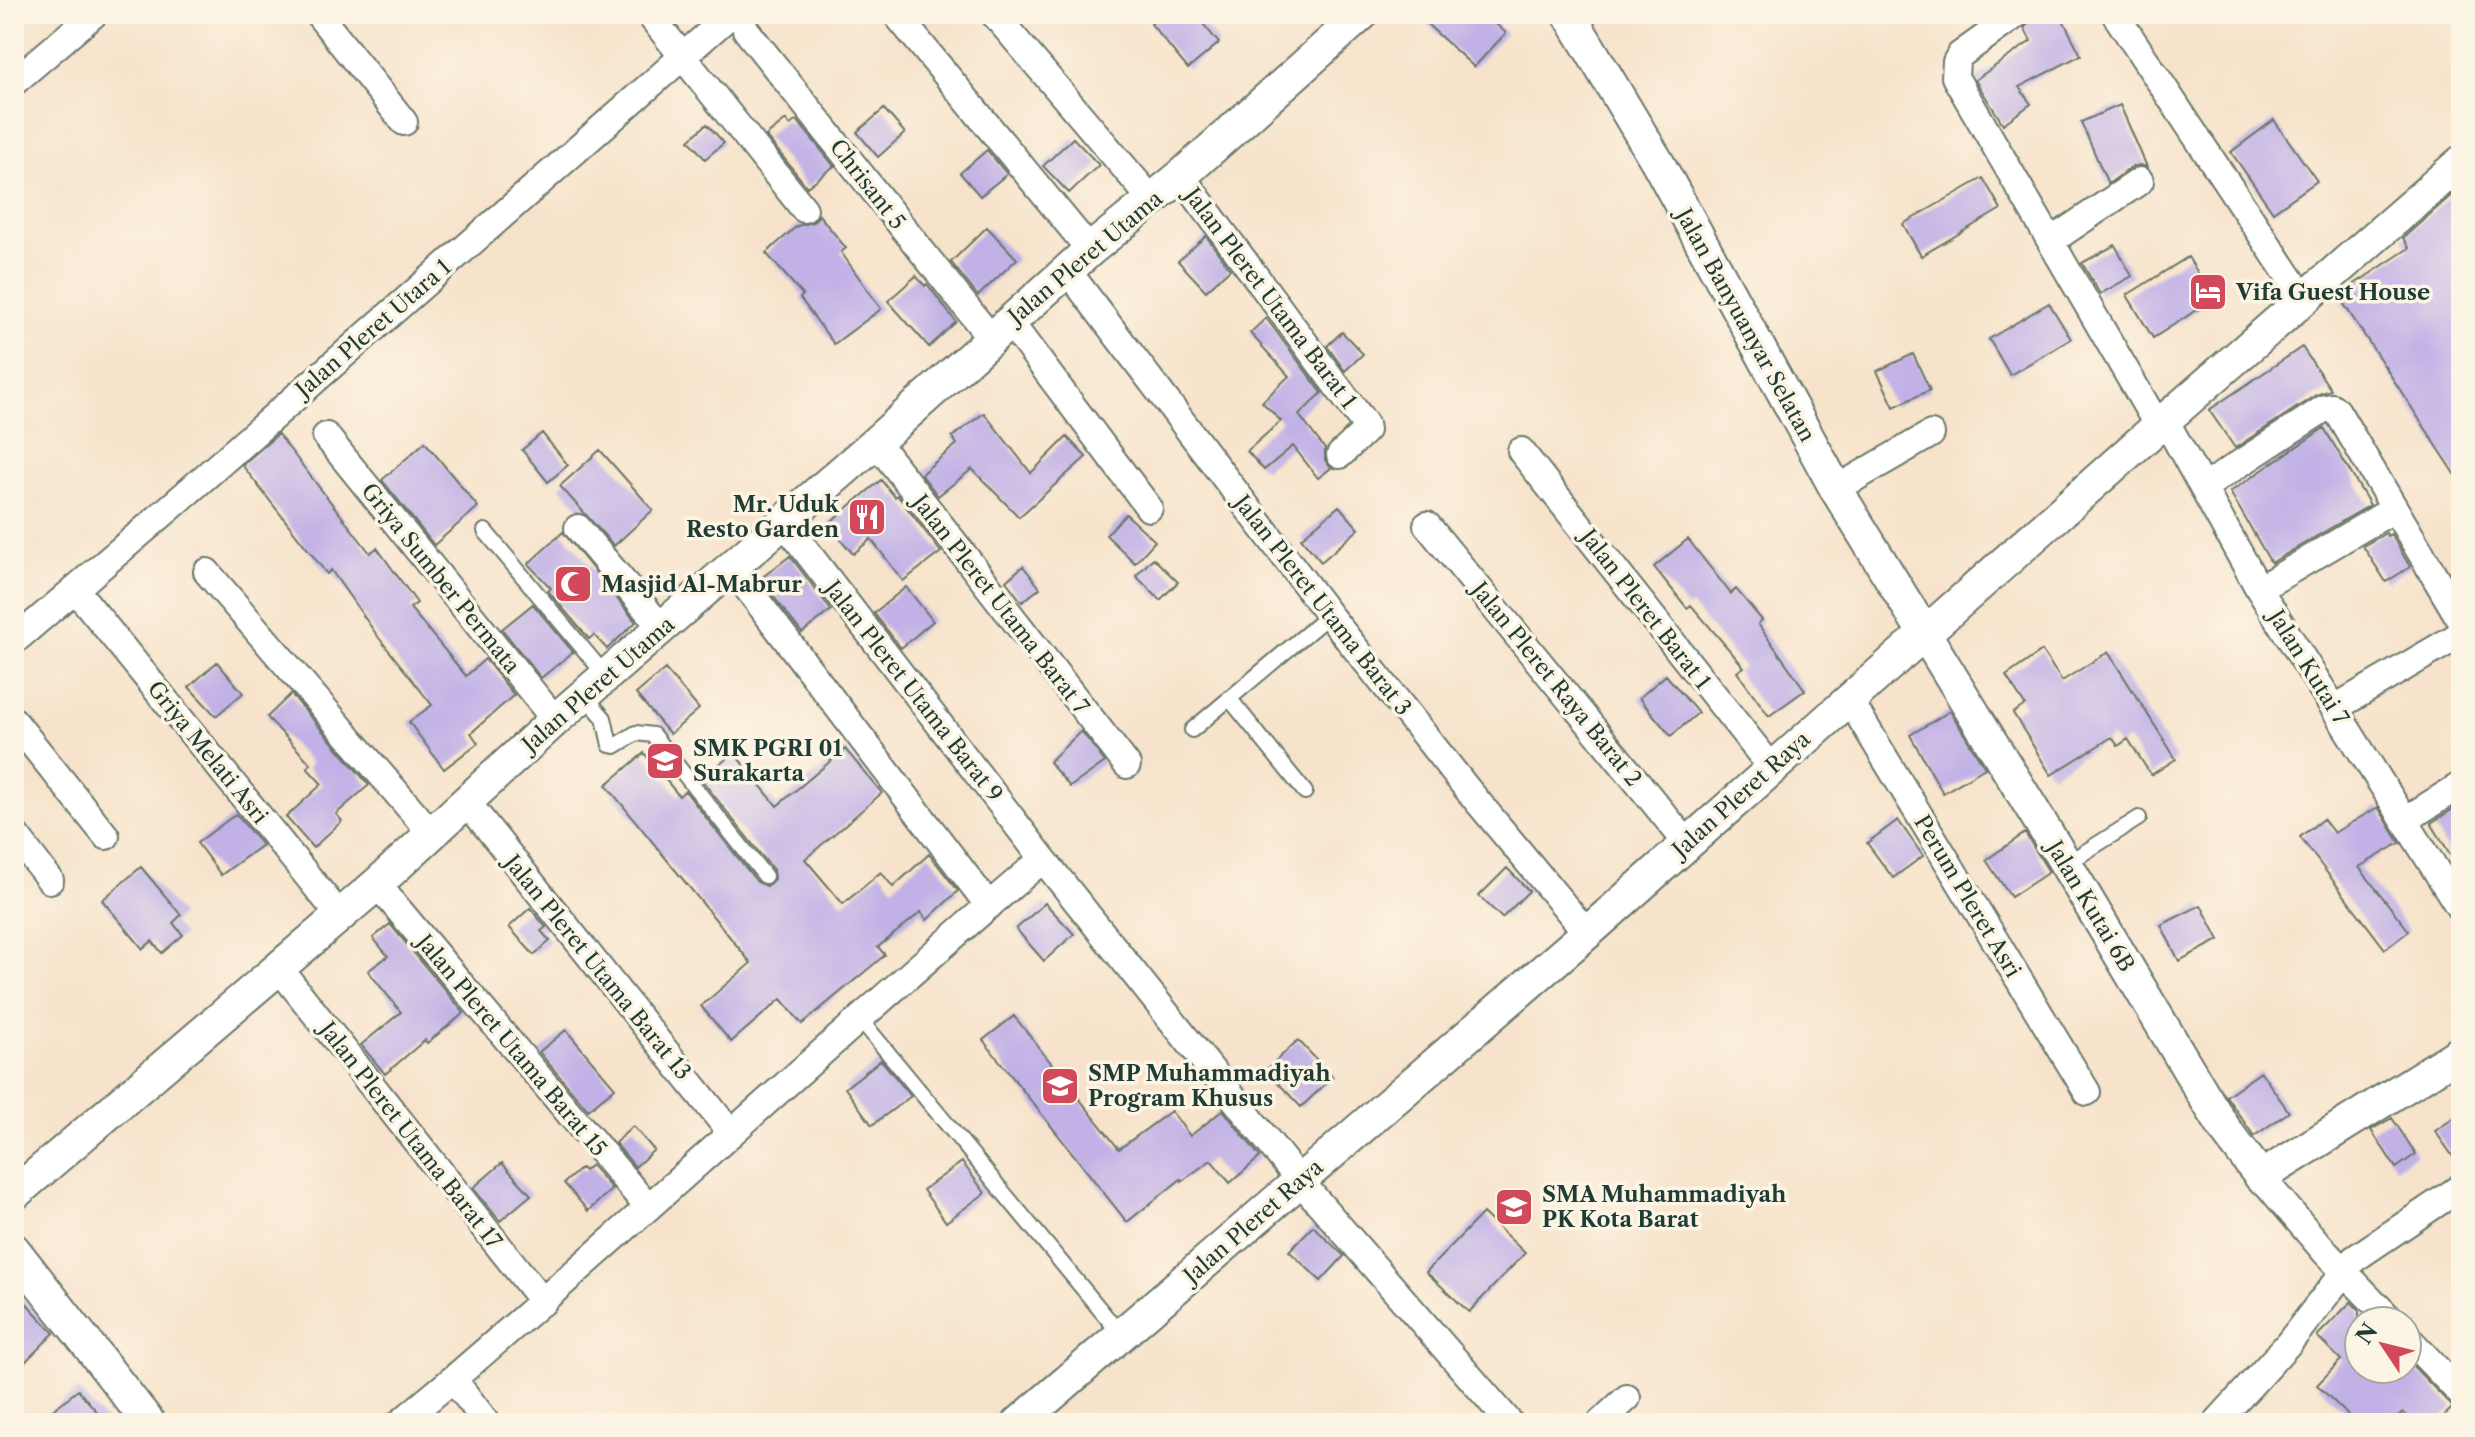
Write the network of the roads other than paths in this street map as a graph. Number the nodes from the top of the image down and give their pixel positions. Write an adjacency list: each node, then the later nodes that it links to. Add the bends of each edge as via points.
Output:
1 (94, 14): 12 (street)
2 (318, 14): 13 (street)
3 (649, 14): 11 (street)
4 (896, 14): 20 (street, Jalan Pleret Utama Barat 3)
5 (994, 14): 17 (street)
6 (1362, 14): 15 (street, Jalan Pleret Utama)
7 (1569, 14): 30 (street, Jalan Banyuanyar Selatan, via 1658,163)
8 (2017, 14): 19 (street, Jalan Kutai 7, via 1960,55 1955,77)
9 (2115, 14): 21 (street)
10 (739, 22): 11 (street, Jalan Pleret Utara 1); 22 (street, Chrisant 5)
11 (682, 56): 18 (street); 39 (street, Jalan Pleret Utara 1)
12 (14, 82)
13 (404, 122)
14 (2461, 162): 21 (street, Jalan Pleret Raya)
15 (1181, 176): 17 (street, Jalan Pleret Utama); 28 (street, Jalan Pleret Utama Barat 1, via 1365,424 1363,435)
16 (2140, 181): 19 (street)
17 (1152, 200): 20 (street, Jalan Pleret Utama)
18 (804, 209)
19 (2051, 241): 23 (street, Jalan Kutai 7)
20 (1079, 260): 22 (street, Jalan Pleret Utama); 41 (street, Jalan Pleret Utama Barat 3)
21 (2304, 299): 23 (street, Jalan Pleret Raya)
22 (999, 329): 26 (street, Jalan Pleret Utama); 31 (street, Chrisant 5)
23 (2162, 423): 29 (street, Jalan Kutai 7); 44 (street, Jalan Pleret Raya)
24 (1931, 434): 30 (street)
25 (326, 436): 51 (street, Griya Sumber Permata)
26 (876, 442): 33 (street, Jalan Pleret Utama); 54 (street, Jalan Pleret Utama Barat 7)
27 (1521, 451): 55 (street, Jalan Pleret Barat 1)
28 (1340, 455)
29 (2204, 487): 32 (street, via 2332,407); 40 (street, Jalan Kutai 7)
30 (1836, 489): 44 (street, Jalan Banyuanyar Selatan)
31 (1149, 508)
32 (2394, 509): 40 (street); 42 (street)
33 (784, 522): 37 (street, Jalan Pleret Utama); 65 (street, Jalan Pleret Utama Barat 9)
34 (1427, 525): 64 (street, Jalan Pleret Raya Barat 2)
35 (578, 528): 43 (street)
36 (485, 531): 47 (lane)
37 (732, 568): 43 (street, Jalan Pleret Utama); 71 (street)
38 (207, 572): 62 (street)
39 (75, 589): 46 (street, Jalan Pleret Utara 1); 72 (street, Griya Melati Asri)
40 (2259, 589): 50 (street, Jalan Kutai 7)
41 (1329, 615): 48 (lane); 73 (street, Jalan Pleret Utama Barat 3)
42 (2461, 621)
43 (661, 627): 47 (street, Jalan Pleret Utama)
44 (1924, 634): 49 (street, Jalan Pleret Raya); 66 (street, Jalan Kutai 6B)
45 (2461, 634): 50 (street)
46 (14, 641)
47 (595, 685): 51 (street, Jalan Pleret Utama); 67 (lane, via 610,745 636,733 653,735)
48 (1229, 698): 53 (lane); 57 (lane)
49 (1849, 699): 55 (street, Jalan Pleret Raya); 77 (street, Perum Pleret Asri)
50 (2335, 708): 60 (street, Jalan Kutai 7)
51 (555, 720): 58 (street, Jalan Pleret Utama)
52 (14, 721): 63 (street)
53 (1192, 730)
54 (1127, 765)
55 (1771, 767): 64 (street, Jalan Pleret Raya)
56 (2461, 785): 60 (street)
57 (1305, 792)
58 (467, 802): 62 (street, Jalan Pleret Utama); 78 (street, Jalan Pleret Utama Barat 13)
59 (2139, 818): 66 (lane)
60 (2405, 820): 70 (street, Jalan Kutai 7)
61 (14, 833): 68 (street)
62 (432, 834): 69 (street, Jalan Pleret Utama)
63 (106, 836)
64 (1687, 843): 73 (street, Jalan Pleret Raya)
65 (1043, 859): 71 (street); 80 (street, Jalan Pleret Utama Barat 9)
66 (2066, 864): 79 (street, Jalan Kutai 6B, via 2226,1131)
67 (765, 876)
68 (50, 880)
69 (377, 884): 72 (street, Jalan Pleret Utama); 83 (street, Jalan Pleret Utama Barat 15)
70 (2459, 903)
71 (989, 906): 75 (street)
72 (340, 916): 74 (street, Jalan Pleret Utama)
73 (1587, 933): 80 (street, Jalan Pleret Raya)
74 (279, 968): 82 (street, Jalan Pleret Utama); 86 (street, Jalan Pleret Utama Barat 17)
75 (860, 1019): 78 (street); 88 (lane)
76 (2460, 1056): 79 (street)
77 (2087, 1092)
78 (730, 1132): 83 (street)
79 (2261, 1177): 85 (street)
80 (1299, 1180): 88 (street, Jalan Pleret Raya); 97 (street, Jalan Pleret Utama Barat 9)
81 (2461, 1187): 85 (street, via 2354,1259)
82 (14, 1194)
83 (647, 1206): 86 (street)
84 (14, 1250): 93 (street)
85 (2344, 1272): 87 (street); 99 (street)
86 (543, 1302): 90 (street)
87 (2376, 1305)
88 (1122, 1337): 96 (street, Jalan Pleret Raya)
89 (2423, 1354): 91 (street)
90 (453, 1379): 94 (street); 95 (street)
91 (2461, 1394)
92 (1627, 1398): 98 (street)
93 (149, 1423)
94 (400, 1423)
95 (487, 1423)
96 (1019, 1423)
97 (1510, 1423)
98 (1600, 1423)
99 (2216, 1423)

